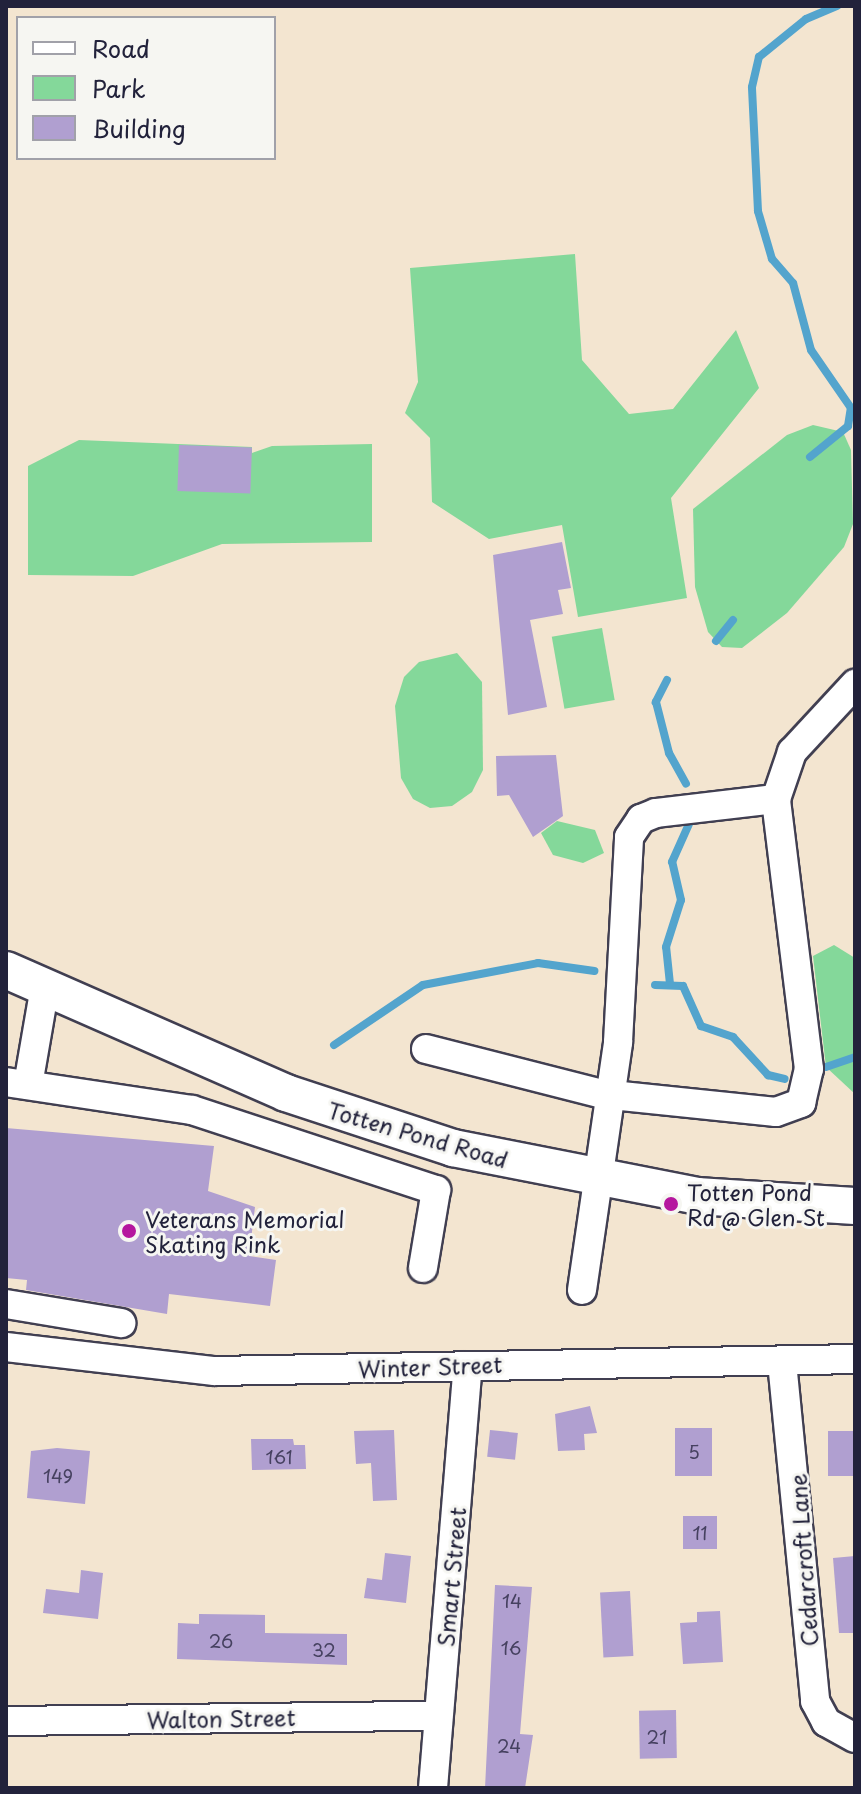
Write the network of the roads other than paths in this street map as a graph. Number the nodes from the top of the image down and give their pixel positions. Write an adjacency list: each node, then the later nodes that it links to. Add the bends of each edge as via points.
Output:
1 (855, 684): 2 (street, via 792,752)
2 (776, 799): 7 (street, via 656,813 632,830); 7 (street, via 809,1069 805,1098 790,1110)
3 (6, 970): 4 (main road, Totten Pond Road)
4 (45, 987): 6 (street); 8 (main road, Totten Pond Road, via 331,1110 453,1148)
5 (426, 1049): 7 (street)
6 (17, 1083): 10 (street, via 192,1110 436,1190)
7 (612, 1095): 8 (street)
8 (598, 1179): 9 (main road, Totten Pond Road, via 743,1201); 11 (street)
9 (855, 1206)
10 (423, 1268)
11 (582, 1290)
12 (6, 1304): 13 (street)
13 (121, 1323)
14 (6, 1347): 17 (street, Winter Street, via 215,1371)
15 (855, 1359): 16 (street, Winter Street)
16 (782, 1362): 17 (street, Winter Street); 20 (street, Cedarcroft Lane, via 800,1487 815,1701 826,1722)
17 (468, 1366): 18 (street, Smart Street)
18 (437, 1716): 19 (street, Walton Street); 21 (street, Smart Street)
19 (6, 1721)
20 (855, 1738)
21 (433, 1788)

